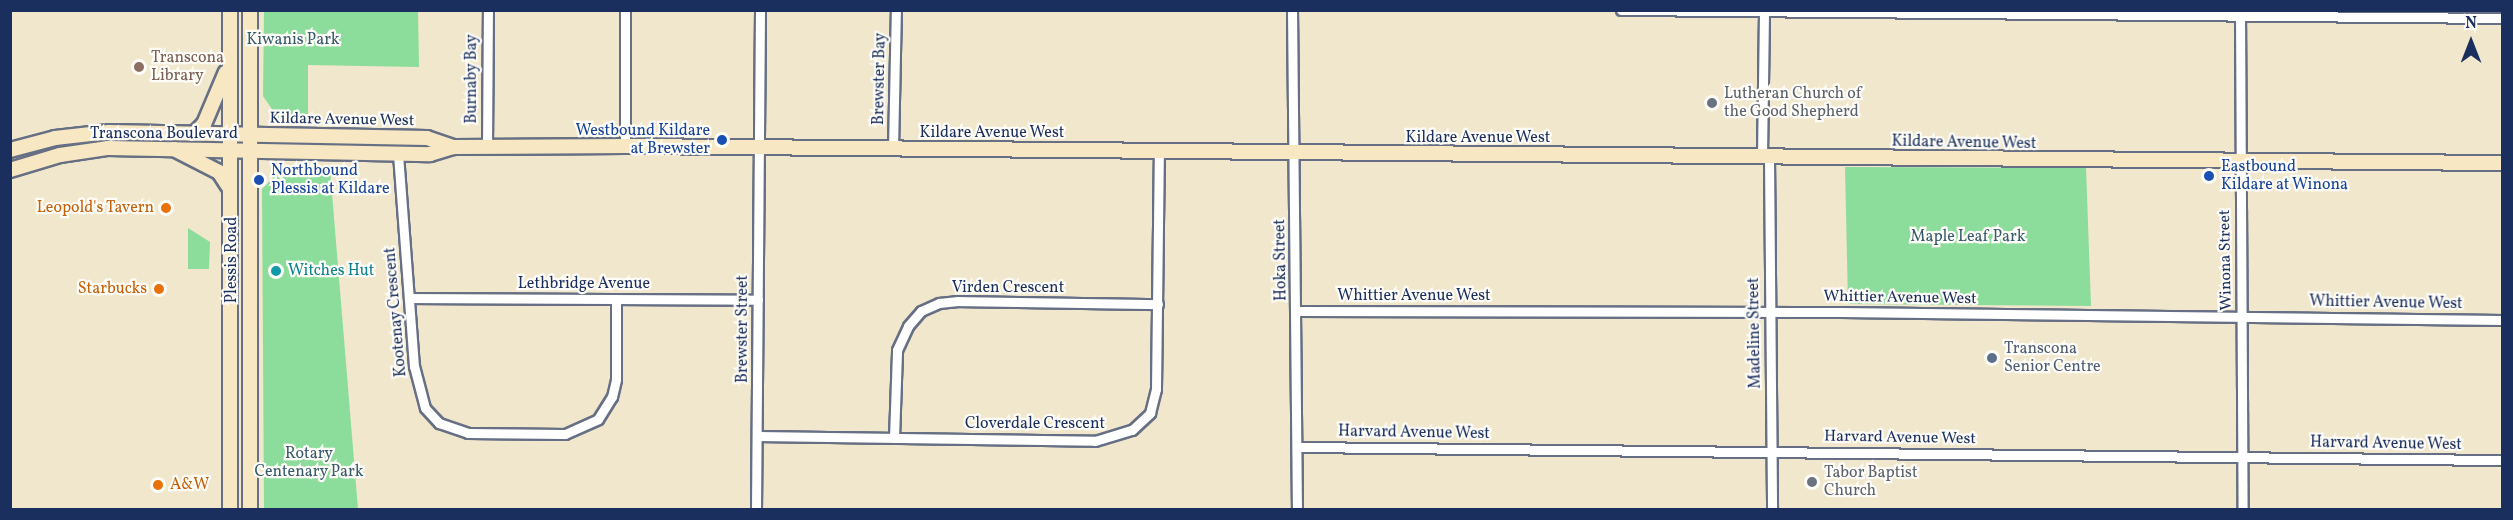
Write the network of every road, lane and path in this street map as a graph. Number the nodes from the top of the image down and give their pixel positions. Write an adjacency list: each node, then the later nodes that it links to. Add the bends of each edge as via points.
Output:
1 (230, 10): 12 (street, Plessis Road)
2 (250, 10): 15 (street, Plessis Road)
3 (488, 10): 18 (street, Burnaby Bay)
4 (625, 10): 16 (street)
5 (760, 10): 19 (street)
6 (896, 10): 21 (street, Brewster Bay)
7 (1292, 10): 26 (street, Hoka Street)
8 (1621, 10): 9 (street)
9 (1764, 11): 10 (street); 28 (street, Madeline Street)
10 (2240, 12): 11 (street); 29 (street, Winona Street)
11 (2502, 18)
12 (229, 64): 13 (street, via 204,124); 14 (street, Plessis Road)
13 (195, 133): 14 (street, Transcona Boulevard); 22 (street, Transcona Boulevard, via 109,132 56,138)
14 (228, 134): 15 (street, Kildare Avenue West); 23 (street, Plessis Road)
15 (248, 135): 17 (street, Kildare Avenue West, via 427,138); 24 (street, Plessis Road)
16 (625, 146): 18 (street, Kildare Avenue West); 19 (street, Kildare Avenue West)
17 (453, 147): 18 (street, Kildare Avenue West); 27 (street, Kildare Avenue West, via 430,154)
18 (487, 147)
19 (759, 148): 21 (street, Kildare Avenue West); 35 (street, Brewster Street)
20 (174, 149): 23 (street, Transcona Boulevard); 31 (street, Transcona Boulevard, via 92,150); 32 (street, via 219,172)
21 (893, 149): 25 (street, Kildare Avenue West)
22 (10, 150)
23 (228, 150): 24 (street, Transcona Boulevard); 32 (street, Plessis Road)
24 (248, 151): 27 (street, Kildare Avenue West); 48 (street, Plessis Road)
25 (1159, 151): 26 (street, Kildare Avenue West); 36 (street, Cloverdale Crescent)
26 (1293, 153): 28 (street, Kildare Avenue West); 37 (street, Hoka Street)
27 (398, 154): 33 (street, Kootenay Crescent)
28 (1766, 157): 29 (street, Kildare Avenue West); 38 (street, Madeline Street)
29 (2239, 161): 30 (street, Kildare Avenue West); 39 (street, Winona Street)
30 (2502, 163)
31 (10, 170)
32 (228, 187): 47 (street, Plessis Road)
33 (409, 298): 34 (street, Lethbridge Avenue); 34 (street, Kootenay Crescent, via 414,366 425,408 439,423 453,430 565,435 598,419 612,397 616,379)
34 (616, 299): 35 (street, Lethbridge Avenue)
35 (758, 300): 41 (street, Brewster Street)
36 (1158, 304): 42 (street, Virden Crescent, via 958,301 939,303 921,311 908,326 897,350); 42 (street, Cloverdale Crescent, via 1154,402 1150,413 1132,430 1095,441)
37 (1297, 311): 38 (street, Whittier Avenue West); 43 (street, Hoka Street)
38 (1769, 312): 39 (street, Whittier Avenue West); 44 (street, Madeline Street)
39 (2242, 317): 40 (street, Whittier Avenue West); 45 (street, Winona Street)
40 (2502, 320)
41 (757, 436): 42 (street, Cloverdale Crescent); 49 (street, Brewster Street)
42 (894, 438)
43 (1297, 447): 44 (street, Harvard Avenue West); 50 (street, Hoka Street)
44 (1772, 452): 45 (street, Harvard Avenue West); 51 (street, Madeline Street)
45 (2244, 456): 46 (street, Harvard Avenue West); 52 (street, Winona Street)
46 (2502, 460)
47 (230, 510)
48 (250, 510)
49 (756, 510)
50 (1297, 510)
51 (1772, 510)
52 (2243, 510)

